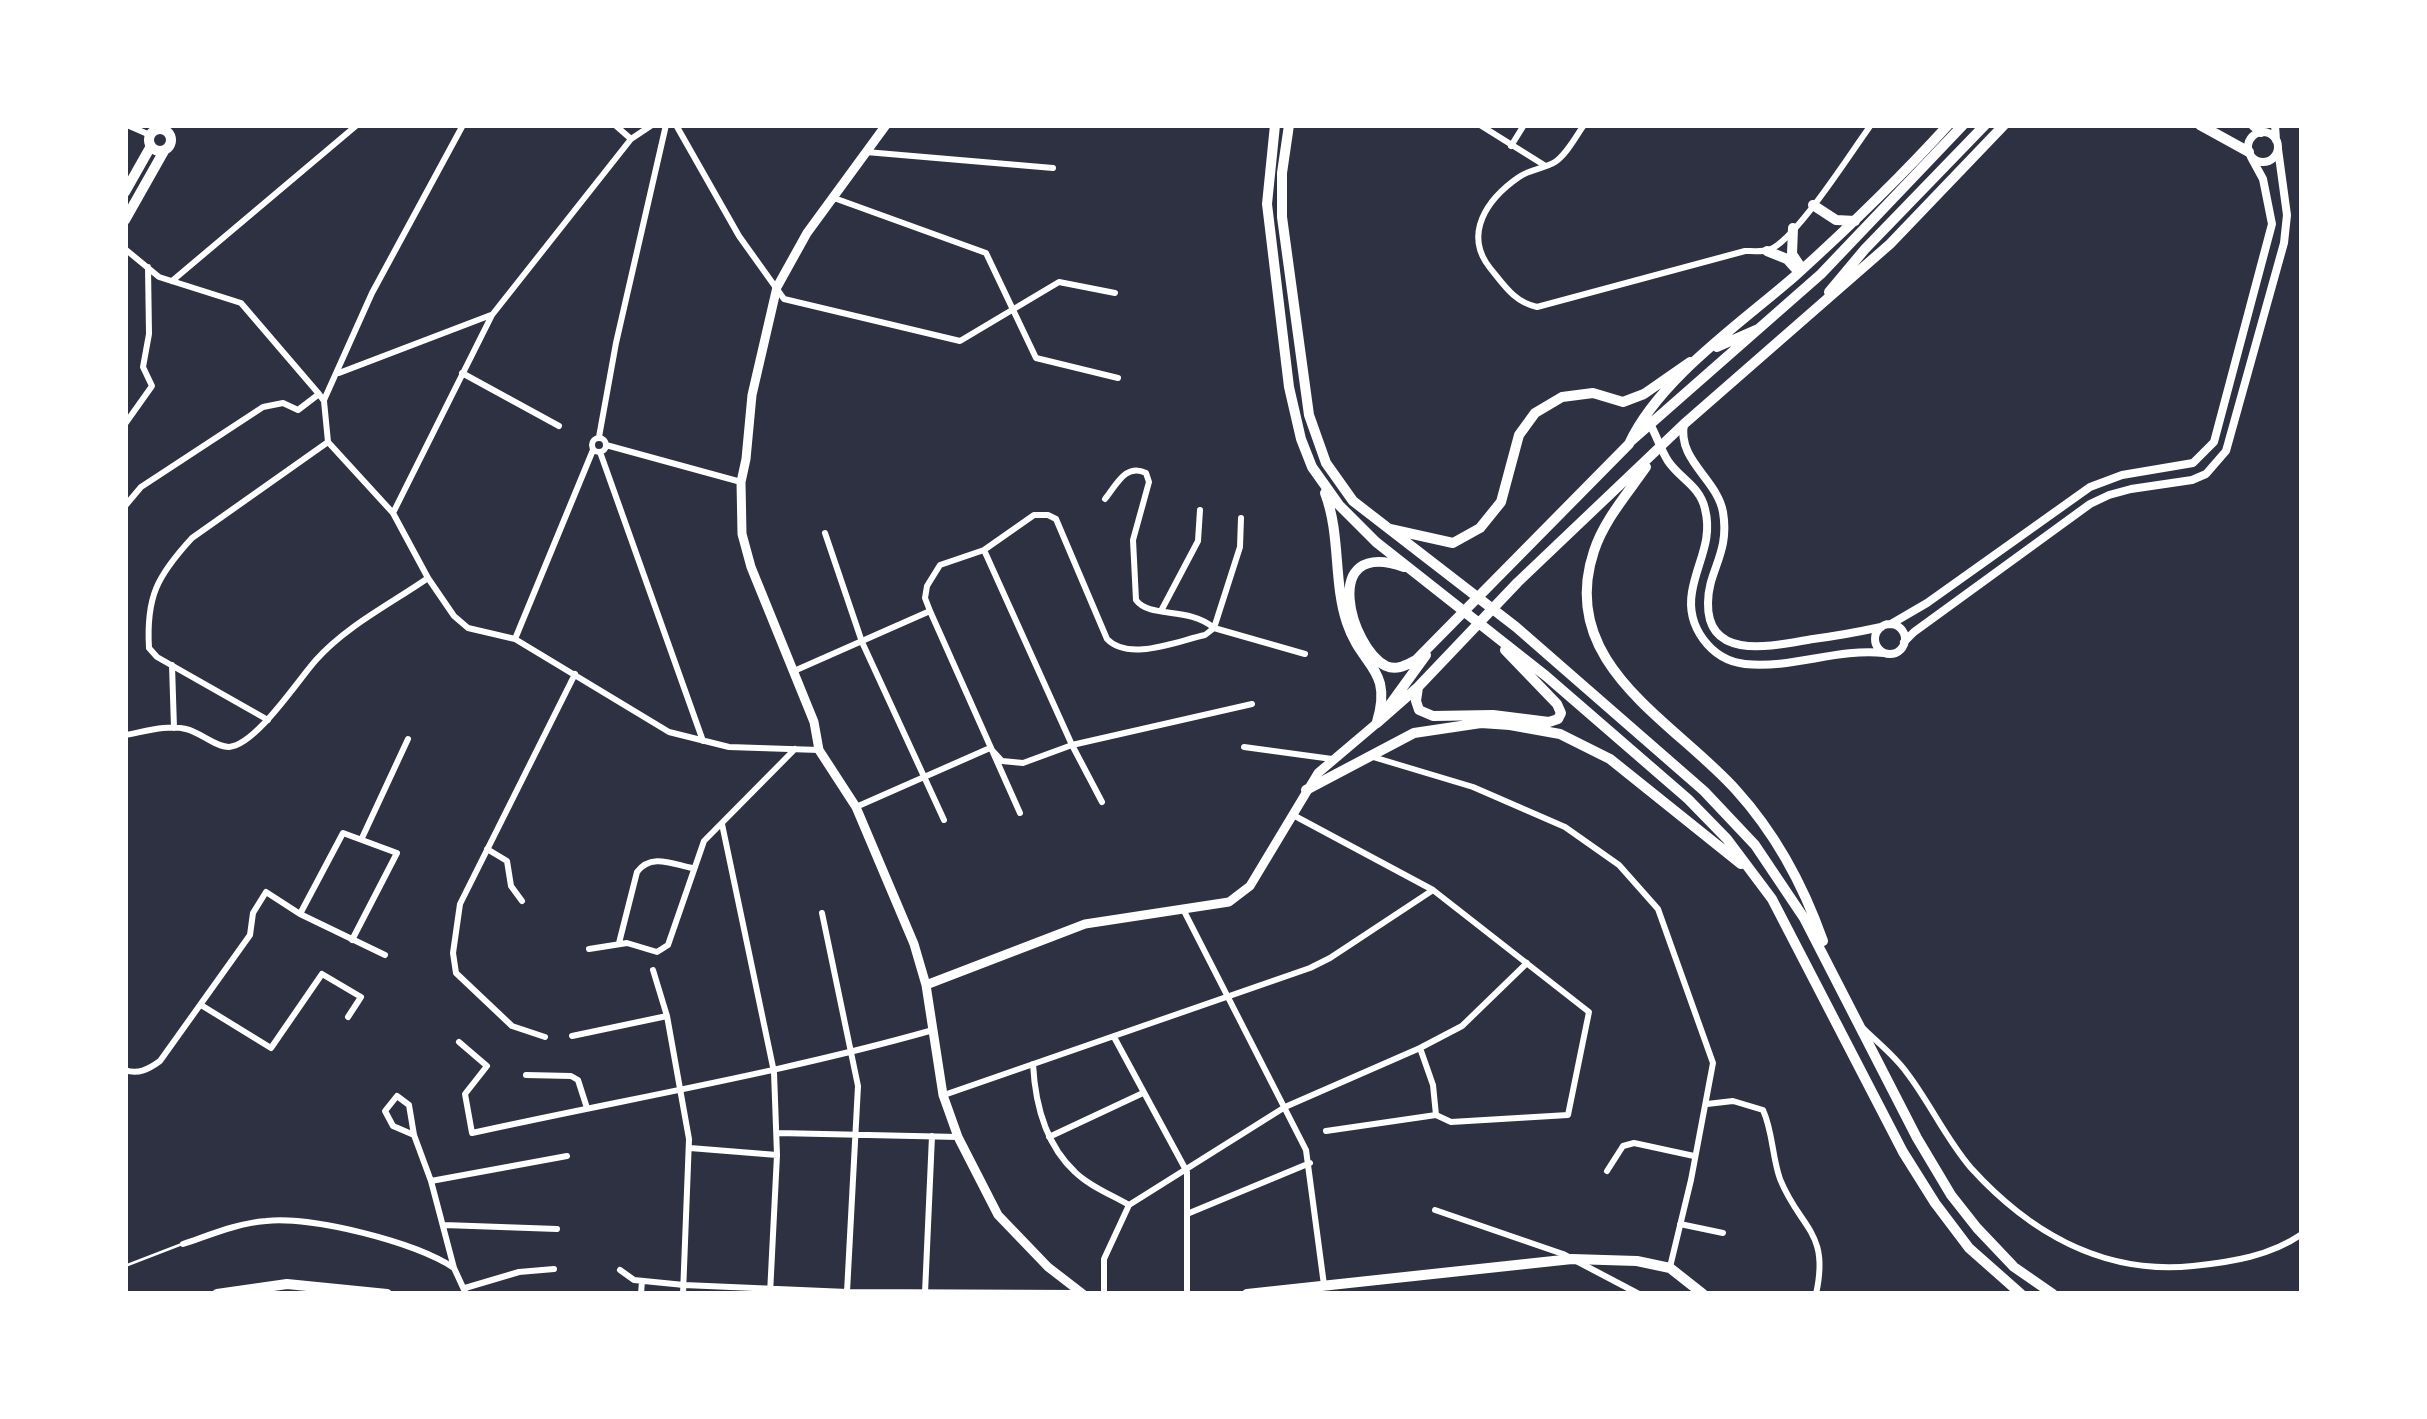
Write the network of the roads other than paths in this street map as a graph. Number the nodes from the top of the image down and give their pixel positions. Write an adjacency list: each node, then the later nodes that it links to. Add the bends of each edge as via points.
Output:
1 (126, 125): 26 (street)
2 (177, 125): 24 (main road)
3 (358, 125): 44 (street)
4 (463, 125): 53 (street, via 372,293)
5 (615, 125): 25 (street)
6 (652, 125): 25 (street)
7 (666, 125): 60 (street)
8 (676, 125): 45 (street)
9 (886, 125): 30 (main road)
10 (1275, 125): 66 (main road, via 1267,204 1280,319 1301,439)
11 (1289, 125): 73 (main road, via 1282,217 1309,415 1326,463 1353,502)
12 (1480, 125): 28 (street)
13 (1524, 125): 28 (street)
14 (1584, 125): 32 (street)
15 (1870, 125): 36 (street)
16 (1948, 125): 38 (main road)
17 (1964, 125): 50 (main road)
18 (1985, 125): 49 (main road)
19 (2004, 125): 49 (main road, via 1890,244)
20 (2200, 125): 31 (main road)
21 (2215, 125): 31 (main road)
22 (2275, 125): 27 (street)
23 (2255, 129): 27 (street); 31 (street)
24 (167, 130): 26 (main road, via 154,131); 29 (main road, via 170,145)
25 (630, 140): 48 (street)
26 (150, 141): 29 (main road); 34 (main road)
27 (2277, 144): 31 (street, via 2274,158 2265,162); 86 (street, via 2287,229 2226,451 2192,480 2108,495 2069,516)
28 (1510, 146): 32 (street)
29 (164, 151): 37 (main road)
30 (866, 152): 33 (street); 35 (main road)
31 (2246, 152): 80 (street, via 2263,179 2272,224 2220,426 2204,455 2183,467 2122,475 2090,487)
32 (1545, 166): 41 (street, via 1501,192 1478,230 1480,256 1526,304 1537,307 1744,251)
33 (1052, 168)
34 (125, 192)
35 (834, 198): 45 (main road); 47 (street, via 986,253)
36 (1813, 205): 38 (main road, via 1836,220); 39 (street)
37 (125, 220)
38 (1855, 222): 43 (main road)
39 (1793, 228): 41 (street); 43 (main road, via 1792,254)
40 (125, 249): 42 (street)
41 (1767, 251): 43 (main road)
42 (148, 267): 44 (street); 56 (street, via 143,367 152,386)
43 (1800, 271): 51 (main road)
44 (172, 281): 55 (street, via 241,303)
45 (777, 288): 47 (street, via 784,299 960,341); 67 (main road)
46 (1115, 292): 47 (street, via 1058,282)
47 (1013, 310): 54 (street, via 1036,358)
48 (492, 315): 52 (street); 53 (street)
49 (1806, 319): 57 (main road)
50 (1758, 330): 51 (main road); 59 (main road)
51 (1704, 353): 62 (main road, via 1639,422); 73 (main road, via 1623,402 1593,393 1562,396 1535,413 1518,435 1501,502 1480,528 1453,542)
52 (462, 373): 58 (street); 71 (street)
53 (337, 374): 55 (street)
54 (1118, 378)
55 (321, 398): 61 (street); 69 (street, via 298,410 283,403 263,407 141,487)
56 (125, 424)
57 (1684, 424): 64 (main road); 80 (street, via 1684,446 1718,495 1725,526 1708,606 1717,632 1738,645 1764,648)
58 (559, 426)
59 (1651, 426): 62 (main road); 64 (street)
60 (598, 437): 63 (street); 65 (street, via 592,441)
61 (328, 442): 71 (street); 89 (street, via 206,527 176,556 149,600 149,648)
62 (1628, 444): 82 (main road)
63 (606, 445): 65 (street); 67 (street)
64 (1662, 446): 87 (street, via 1707,515 1706,551 1692,591 1703,641 1717,654 1748,664); 92 (main road); 130 (main road, via 1594,550 1586,596 1592,632 1608,664 1642,703 1760,821 1806,898)
65 (597, 451): 84 (street); 99 (street)
66 (1318, 476): 76 (main road, via 1351,518); 95 (main road, via 1335,524 1348,625 1380,681 1384,698)
67 (740, 482): 90 (main road, via 746,551)
68 (1105, 499): 79 (street, via 1130,470 1146,473 1133,540 1133,584 1141,607)
69 (125, 506)
70 (1200, 510): 79 (street, via 1198,541)
71 (393, 513): 77 (street)
72 (1241, 518): 81 (street, via 1240,546)
73 (1384, 528): 130 (main road, via 1516,628 1704,791 1755,845)
74 (824, 534): 85 (street)
75 (984, 550): 78 (street, via 940,565 927,586); 81 (street, via 1034,515 1048,514 1115,648 1128,651); 100 (street)
76 (1414, 571): 82 (main road, via 1384,560 1354,573 1350,610 1370,652 1387,667 1401,668); 83 (main road)
77 (428, 578): 84 (street, via 468,628); 94 (street, via 335,642)
78 (930, 611): 85 (street); 103 (street)
79 (1160, 611): 81 (street, via 1194,615)
80 (1886, 626): 86 (street, via 1902,630); 87 (street, via 1875,638)
81 (1214, 628): 88 (street)
82 (1446, 629): 95 (main road)
83 (1488, 630): 92 (main road, via 1557,704 1558,720 1433,716 1419,710); 118 (main road, via 1688,799)
84 (515, 639): 91 (street)
85 (862, 642): 90 (street); 107 (street)
86 (1904, 642): 87 (street, via 1898,652)
87 (1884, 653)
88 (1306, 654)
89 (172, 665): 94 (street); 96 (street)
90 (792, 672): 104 (main road)
91 (575, 674): 99 (street, via 654,724); 116 (street)
92 (1418, 688): 95 (main road)
93 (1252, 704): 100 (street)
94 (268, 720): 96 (street, via 230,747)
95 (1377, 723): 106 (main road)
96 (174, 728): 97 (street)
97 (125, 736)
98 (408, 739): 115 (street)
99 (703, 742): 102 (street)
100 (1072, 745): 103 (street, via 1023,764 1002,760); 109 (street)
101 (1244, 747): 106 (street)
102 (796, 748): 104 (street); 114 (street)
103 (990, 748): 107 (street); 111 (street)
104 (819, 750): 110 (main road)
105 (1368, 755): 108 (main road); 118 (main road, via 1414,733 1465,725 1560,734 1610,759); 151 (street, via 1473,786 1565,827 1619,865 1658,909 1713,1063)
106 (1333, 760): 108 (main road)
107 (925, 776): 110 (street); 113 (street)
108 (1306, 790): 112 (main road)
109 (1102, 802)
110 (856, 807): 131 (main road)
111 (1020, 812)
112 (1292, 815): 119 (street); 121 (main road, via 1250,886 1230,902)
113 (944, 820)
114 (722, 824): 117 (street); 146 (street)
115 (362, 838): 122 (street, via 338,836); 124 (street, via 397,853)
116 (487, 849): 120 (street, via 507,861); 139 (street, via 460,904 456,974 512,1026)
117 (692, 868): 125 (street, via 668,945 657,952); 125 (street, via 655,860 642,865)
118 (1756, 876): 203 (main road, via 1934,1203 1969,1248)
119 (1433, 890): 128 (street); 132 (street, via 1330,958)
120 (522, 901)
121 (1184, 912): 131 (main road, via 1085,924); 132 (street)
122 (300, 914): 124 (street); 133 (street, via 266,892 253,912 250,935)
123 (822, 914): 143 (street)
124 (352, 940): 127 (street)
125 (619, 943): 126 (street)
126 (589, 949)
127 (386, 955)
128 (1527, 963): 142 (street, via 1462,1026); 154 (street, via 1589,1012 1568,1115 1451,1122)
129 (653, 970): 134 (street)
130 (1833, 970): 136 (main road)
131 (926, 985): 137 (main road)
132 (1226, 996): 140 (street); 152 (street)
133 (201, 1004): 135 (street, via 271,1048 322,974 361,997); 145 (street, via 160,1061 149,1069)
134 (667, 1016): 138 (street); 148 (street)
135 (348, 1017)
136 (1862, 1028): 177 (street, via 1904,1068 1971,1167 2038,1225 2088,1254 2184,1267 2262,1254); 204 (main road, via 1951,1194 2014,1266)
137 (932, 1030): 143 (street); 150 (main road)
138 (572, 1036)
139 (545, 1037)
140 (1114, 1037): 144 (street); 149 (street)
141 (459, 1042): 153 (street, via 487,1066 464,1094 472,1133)
142 (1420, 1048): 152 (street); 154 (street)
143 (852, 1053): 146 (street); 157 (street)
144 (1033, 1064): 150 (street); 161 (street, via 1035,1097)
145 (125, 1070)
146 (774, 1072): 148 (street); 156 (street)
147 (526, 1075): 153 (street, via 571,1076)
148 (681, 1087): 153 (street); 162 (street)
149 (1143, 1093): 161 (street); 167 (street)
150 (942, 1095): 160 (main road)
151 (1707, 1104): 165 (street); 202 (street, via 1734,1101 1764,1110 1780,1179 1821,1256)
152 (1285, 1107): 166 (street); 167 (street)
153 (587, 1108)
154 (1436, 1116): 155 (street)
155 (1326, 1131)
156 (778, 1133): 157 (street); 163 (street)
157 (857, 1133): 159 (street); 190 (street)
158 (414, 1135): 158 (street, via 409,1104 397,1096 385,1111 393,1126); 169 (street)
159 (932, 1136): 160 (street); 191 (street)
160 (958, 1136): 196 (main road, via 998,1215)
161 (1049, 1137): 170 (street, via 1075,1173)
162 (690, 1148): 163 (street); 187 (street)
163 (777, 1155): 189 (street)
164 (566, 1156): 169 (street)
165 (1694, 1156): 168 (street, via 1634,1143 1623,1146); 174 (street)
166 (1310, 1163): 172 (street); 186 (street)
167 (1187, 1172): 170 (street); 172 (street)
168 (1607, 1172)
169 (431, 1181): 173 (street)
170 (1129, 1205): 197 (street, via 1104,1259)
171 (1436, 1210): 179 (street)
172 (1187, 1214): 198 (street)
173 (444, 1224): 175 (street); 181 (street)
174 (1680, 1224): 176 (street); 182 (street)
175 (557, 1228)
176 (1723, 1233)
177 (2302, 1234)
178 (183, 1244): 180 (lane); 181 (street, via 284,1220 330,1225 434,1255)
179 (1572, 1258): 182 (main road); 186 (main road); 200 (street)
180 (125, 1266)
181 (454, 1268): 188 (street)
182 (1670, 1268): 201 (main road)
183 (554, 1269): 188 (street, via 520,1272)
184 (620, 1270): 185 (street)
185 (642, 1281): 187 (street); 195 (street)
186 (1324, 1286): 192 (main road)
187 (684, 1289): 189 (street)
188 (466, 1291)
189 (770, 1292): 190 (street)
190 (847, 1292): 191 (street)
191 (925, 1292): 196 (street)
192 (1281, 1292): 199 (main road)
193 (217, 1294): 194 (main road, via 287,1284)
194 (388, 1294)
195 (641, 1294)
196 (1082, 1294)
197 (1104, 1294)
198 (1188, 1294)
199 (1247, 1294)
200 (1639, 1294)
201 (1702, 1294)
202 (1816, 1294)
203 (2022, 1294)
204 (2053, 1294)

